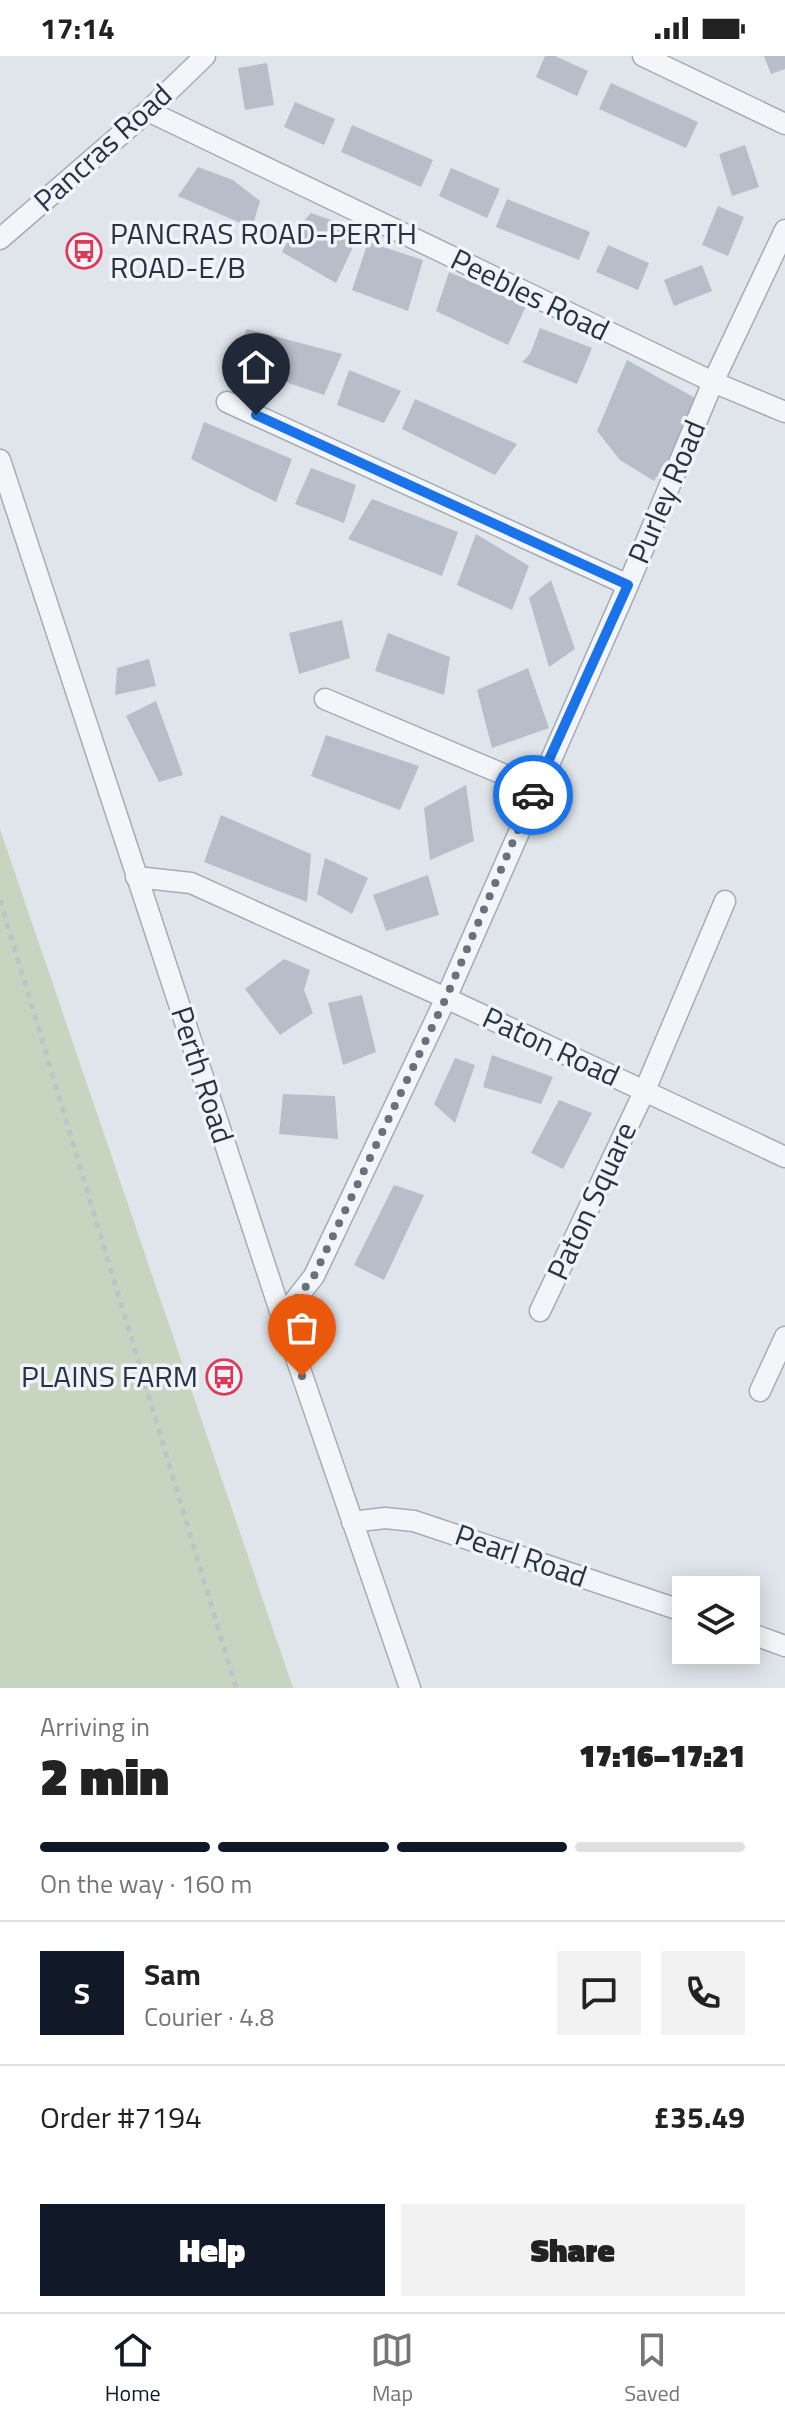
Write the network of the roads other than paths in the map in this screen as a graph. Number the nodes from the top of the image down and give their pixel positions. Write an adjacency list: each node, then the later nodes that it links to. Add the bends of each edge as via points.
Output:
1 (205, 56): 3 (street, Pancras Road)
2 (643, 56): 4 (street)
3 (148, 111): 6 (street, Pancras Road); 7 (street, Peebles Road)
4 (785, 124)
5 (785, 230): 7 (street, Purley Road)
6 (0, 239)
7 (713, 382): 9 (street, Peebles Road); 11 (street, Purley Road)
8 (227, 402): 11 (street)
9 (785, 412)
10 (0, 460): 14 (street, Perth Road)
11 (628, 585): 13 (street, Purley Road)
12 (325, 699): 13 (street)
13 (536, 788): 16 (street, Purley Road)
14 (136, 877): 16 (street, Paton Road, via 191,883); 20 (street, Perth Road)
15 (725, 901): 17 (street, Paton Square)
16 (446, 998): 17 (street, Paton Road); 20 (street, Purley Road, via 314,1276)
17 (645, 1090): 18 (street, Paton Road); 19 (street, Paton Square)
18 (785, 1157)
19 (540, 1311)
20 (282, 1317): 23 (street, Perth Road)
21 (785, 1337): 22 (street)
22 (760, 1391)
23 (352, 1522): 24 (street, Pearl Road, via 414,1521); 27 (street, Perth Road)
24 (672, 1607)
25 (760, 1637): 26 (street)
26 (785, 1646)
27 (410, 1688)

